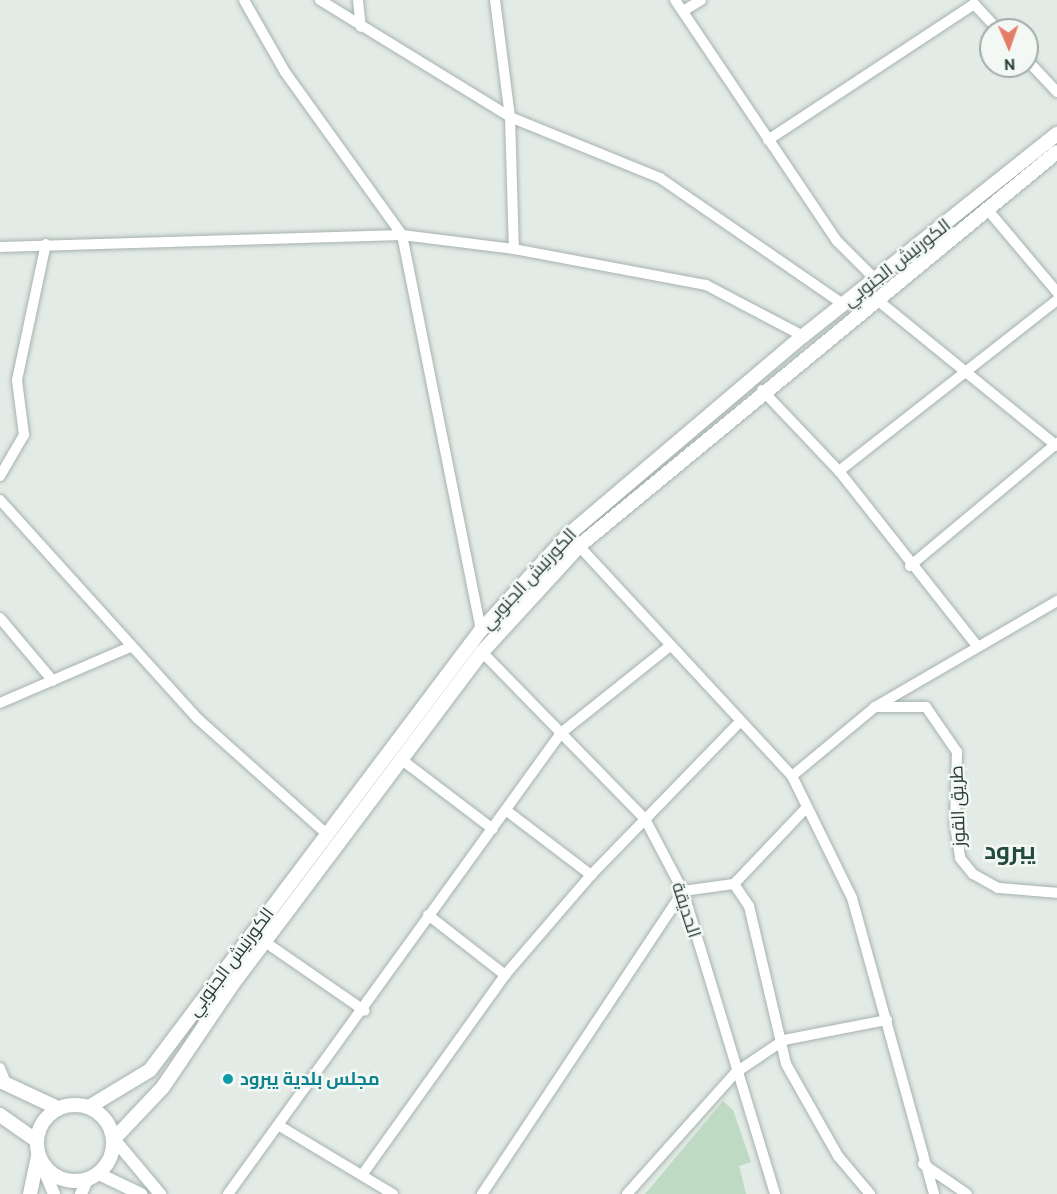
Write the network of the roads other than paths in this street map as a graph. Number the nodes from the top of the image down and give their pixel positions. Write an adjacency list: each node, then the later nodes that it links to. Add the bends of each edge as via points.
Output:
1 (244, 0): 18 (street, via 285,72)
2 (320, 0): 10 (street)
3 (358, 0): 10 (street)
4 (495, 0): 13 (street)
5 (675, 0): 8 (street)
6 (701, 0): 8 (street)
7 (972, 2): 9 (street); 15 (street)
8 (682, 11): 15 (street)
9 (987, 18)
10 (361, 27): 13 (street)
11 (1039, 73): 12 (street)
12 (1057, 92)
13 (510, 117): 21 (street); 26 (street, via 660,178)
14 (1057, 134): 22 (main road, الكورنيش الجنوبي)
15 (768, 140): 22 (street, via 837,242)
16 (1057, 152): 17 (main road, الكورنيش الجنوبي)
17 (987, 209): 23 (street); 24 (main road, الكورنيش الجنوبي)
18 (402, 235): 19 (street); 21 (street); 38 (street)
19 (46, 244): 20 (street); 32 (street, via 17,380 24,435)
20 (0, 247)
21 (514, 249): 27 (street, via 706,285)
22 (877, 281): 24 (main road, الكورنيش الجنوبي)
23 (1057, 292)
24 (871, 294): 26 (main road, الكورنيش الجنوبي); 28 (street); 29 (main road, الكورنيش الجنوبي)
25 (1057, 300): 28 (street)
26 (844, 305): 27 (main road, الكورنيش الجنوبي)
27 (803, 336): 38 (main road, الكورنيش الجنوبي, via 568,535)
28 (962, 374): 30 (street); 31 (street)
29 (762, 390): 31 (street); 34 (main road, الكورنيش الجنوبي)
30 (1056, 444): 35 (street)
31 (839, 471): 35 (street)
32 (0, 476)
33 (0, 500): 40 (street)
34 (579, 546): 39 (street); 42 (main road, الكورنيش الجنوبي)
35 (910, 566): 41 (street)
36 (1057, 601): 41 (street)
37 (0, 618): 43 (street)
38 (481, 630): 54 (main road, الكورنيش الجنوبي)
39 (670, 646): 46 (street); 47 (street)
40 (130, 647): 43 (street); 54 (street, via 197,718)
41 (978, 647): 45 (street)
42 (482, 652): 47 (street, الحديقة); 48 (main road, الكورنيش الجنوبي)
43 (53, 681): 44 (street)
44 (0, 703)
45 (875, 707): 49 (street); 58 (street, طريق القوز, via 926,707 957,752 956,825 960,858 973,874 998,888)
46 (740, 722): 49 (street); 52 (street)
47 (561, 733): 51 (street); 52 (street, الحديقة)
48 (402, 760): 53 (street); 60 (main road, الكورنيش الجنوبي)
49 (792, 776): 50 (street)
50 (807, 807): 56 (street); 63 (street, via 852,898 861,946)
51 (507, 811): 53 (street); 55 (street)
52 (645, 819): 55 (street); 57 (street, الحديقة)
53 (493, 829): 59 (street)
54 (328, 835): 68 (main road, الكورنيش الجنوبي, via 150,1070)
55 (591, 875): 61 (street)
56 (734, 884): 57 (street); 64 (street, via 749,906)
57 (683, 891): 66 (street, الحديقة); 84 (street)
58 (1057, 893)
59 (428, 915): 61 (street); 62 (street)
60 (265, 942): 62 (street); 72 (main road, الكورنيش الجنوبي, via 164,1087)
61 (506, 975): 75 (street)
62 (365, 1011): 71 (street)
63 (887, 1020): 64 (street); 74 (street)
64 (784, 1040): 66 (street); 87 (street, via 786,1064 799,1089 838,1156)
65 (0, 1068): 67 (street)
66 (735, 1073): 85 (street); 86 (street, الحديقة)
67 (3, 1082): 69 (main road)
68 (89, 1107): 69 (main road); 72 (main road, via 111,1126)
69 (58, 1108): 73 (main road, via 41,1125)
70 (0, 1115): 73 (main road)
71 (278, 1125): 75 (street); 82 (street)
72 (114, 1139): 76 (main road, via 112,1155); 81 (street)
73 (37, 1148): 76 (main road, via 49,1172); 77 (main road); 78 (street)
74 (923, 1164): 88 (street); 89 (street)
75 (362, 1175): 83 (street)
76 (85, 1182): 79 (main road); 80 (street)
77 (30, 1194)
78 (54, 1194)
79 (66, 1194)
80 (141, 1194)
81 (160, 1194)
82 (228, 1194)
83 (393, 1194)
84 (482, 1194)
85 (627, 1194)
86 (775, 1194)
87 (870, 1194)
88 (934, 1194)
89 (967, 1194)

